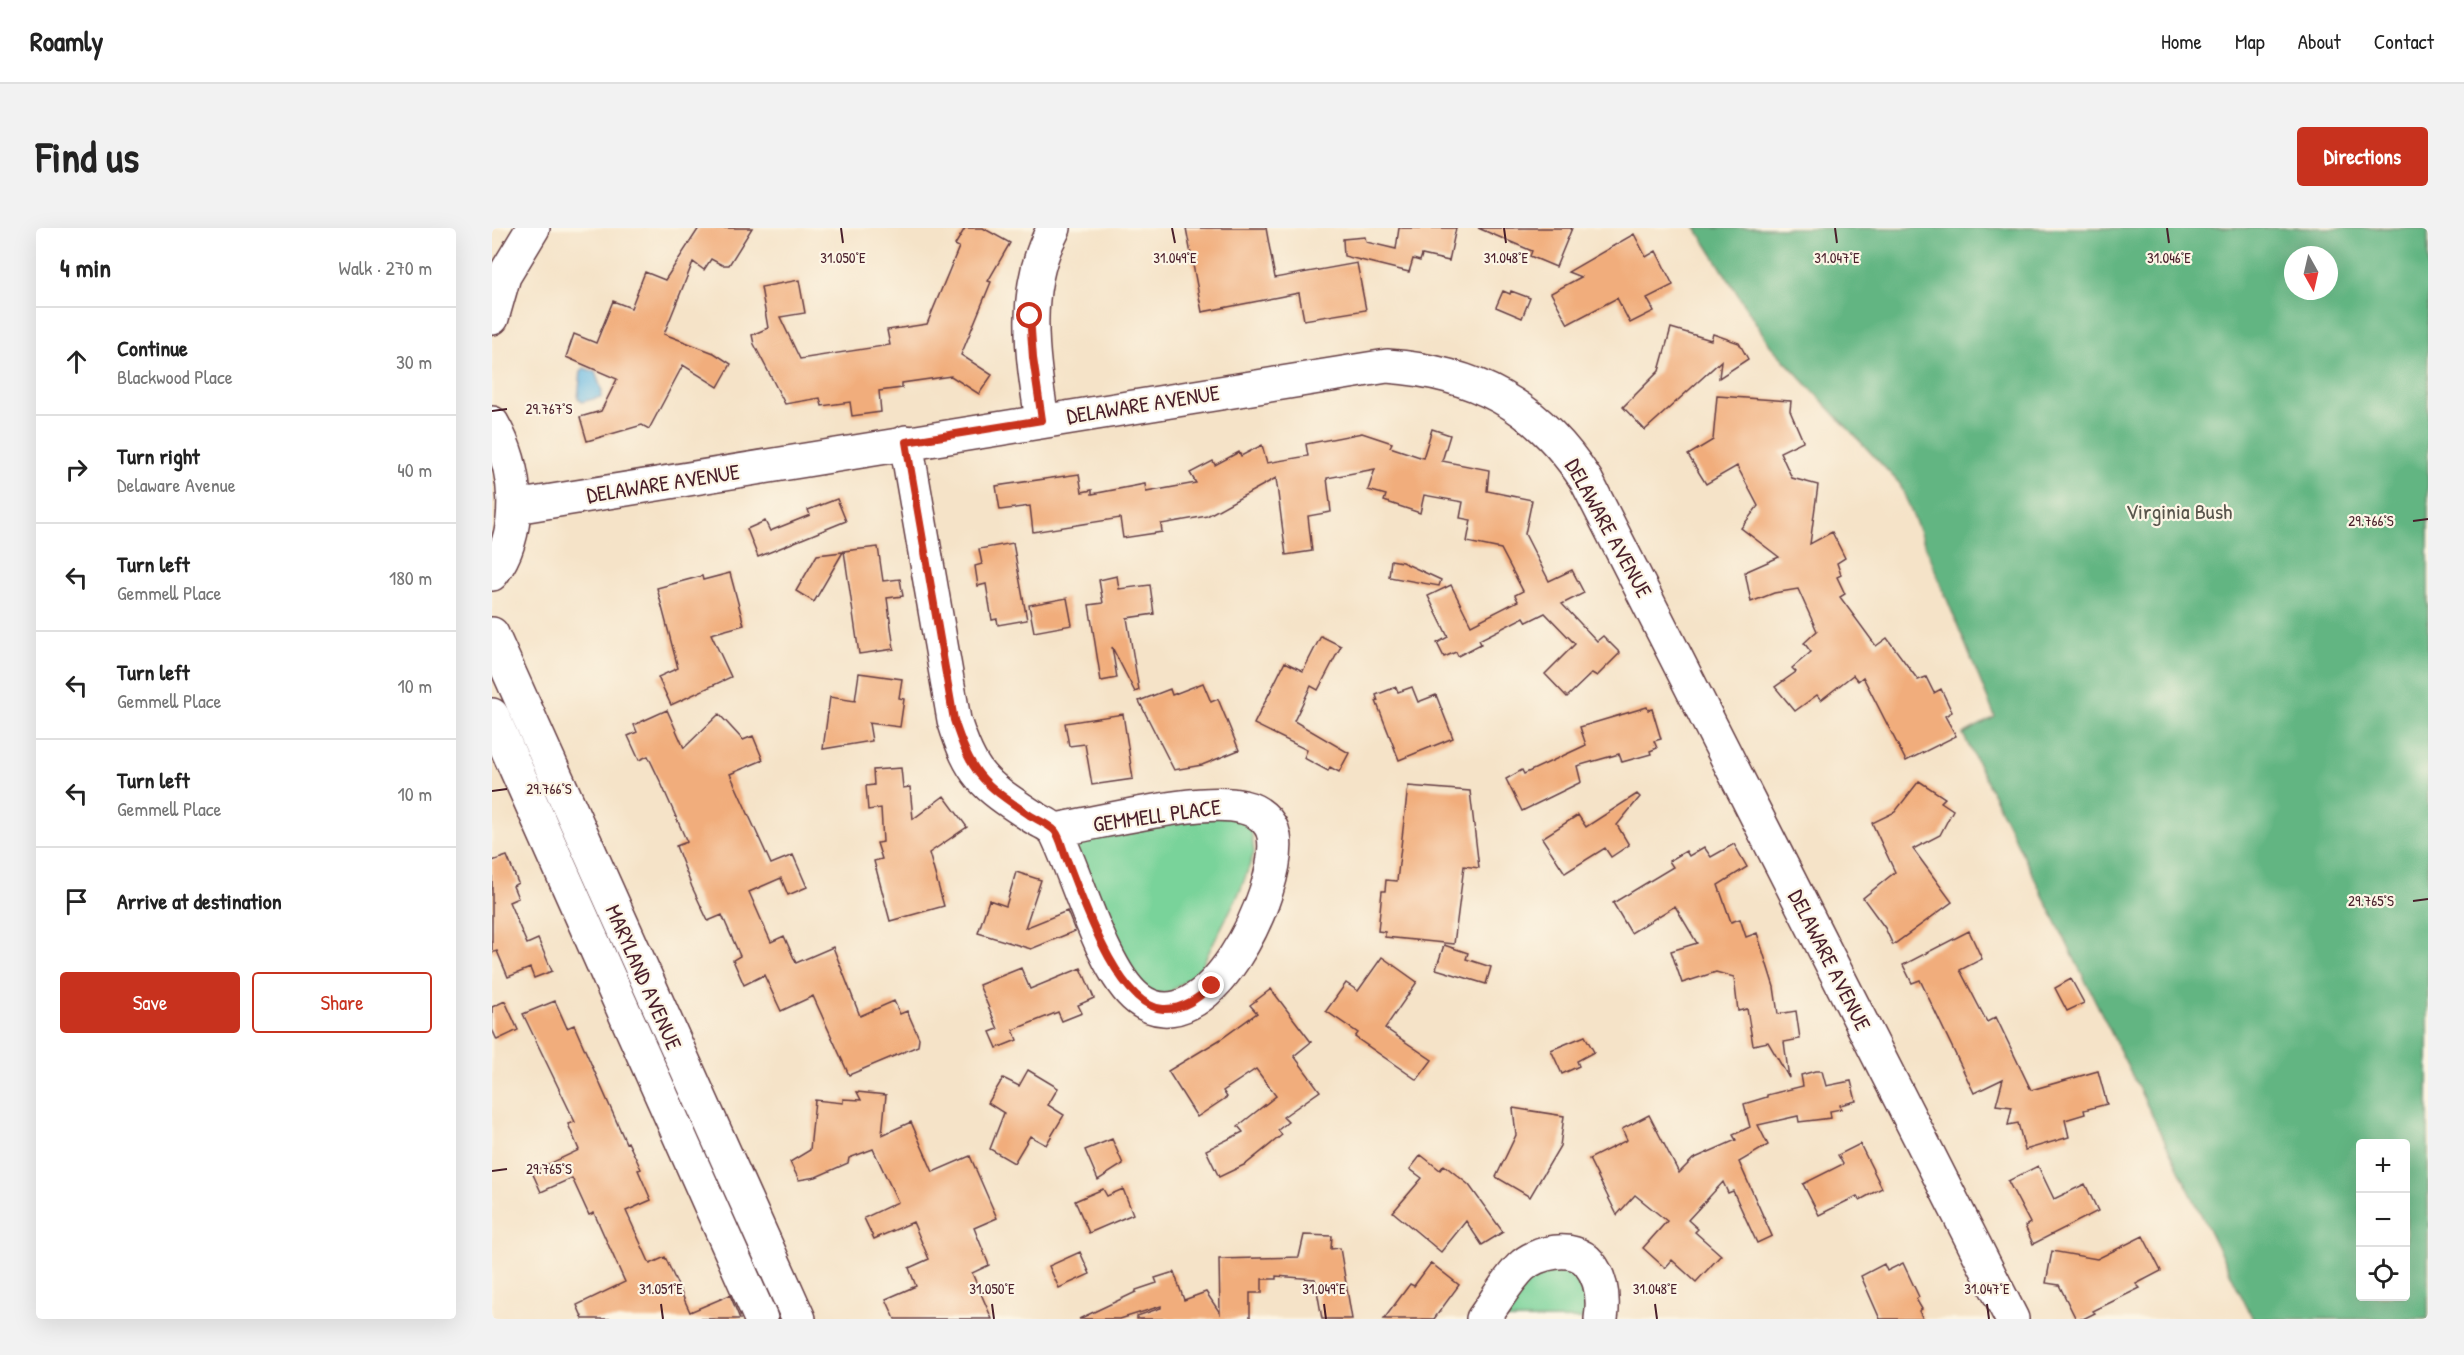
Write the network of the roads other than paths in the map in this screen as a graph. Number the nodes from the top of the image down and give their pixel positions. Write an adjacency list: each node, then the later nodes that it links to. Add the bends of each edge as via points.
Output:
1 (533, 228): 3 (street)
2 (1054, 228): 5 (street, via 1039,262 1030,316)
3 (498, 283): 4 (street)
4 (492, 318)
5 (1042, 420): 7 (street, DELAWARE AVENUE); 17 (street, DELAWARE AVENUE, via 1387,366 1427,369 1462,378 1521,408 1552,435 1571,457 1612,528)
6 (492, 423): 8 (street, via 511,473)
7 (906, 442): 8 (street, DELAWARE AVENUE); 12 (street, via 954,720 965,754 981,779)
8 (515, 507): 9 (street, via 503,559)
9 (492, 574)
10 (492, 634): 14 (street, MARYLAND AVENUE)
11 (492, 715): 13 (street, MARYLAND AVENUE)
12 (1054, 830): 12 (street, GEMMELL PLACE, via 1219,804 1241,806 1258,812 1274,834 1273,872 1262,909 1239,950 1212,986 1179,1007 1163,1009 1137,998 1119,975)
13 (761, 1319)
14 (799, 1319)
15 (1484, 1319): 16 (street, via 1521,1266 1555,1252 1588,1261 1604,1299)
16 (1601, 1319)
17 (2012, 1319)

